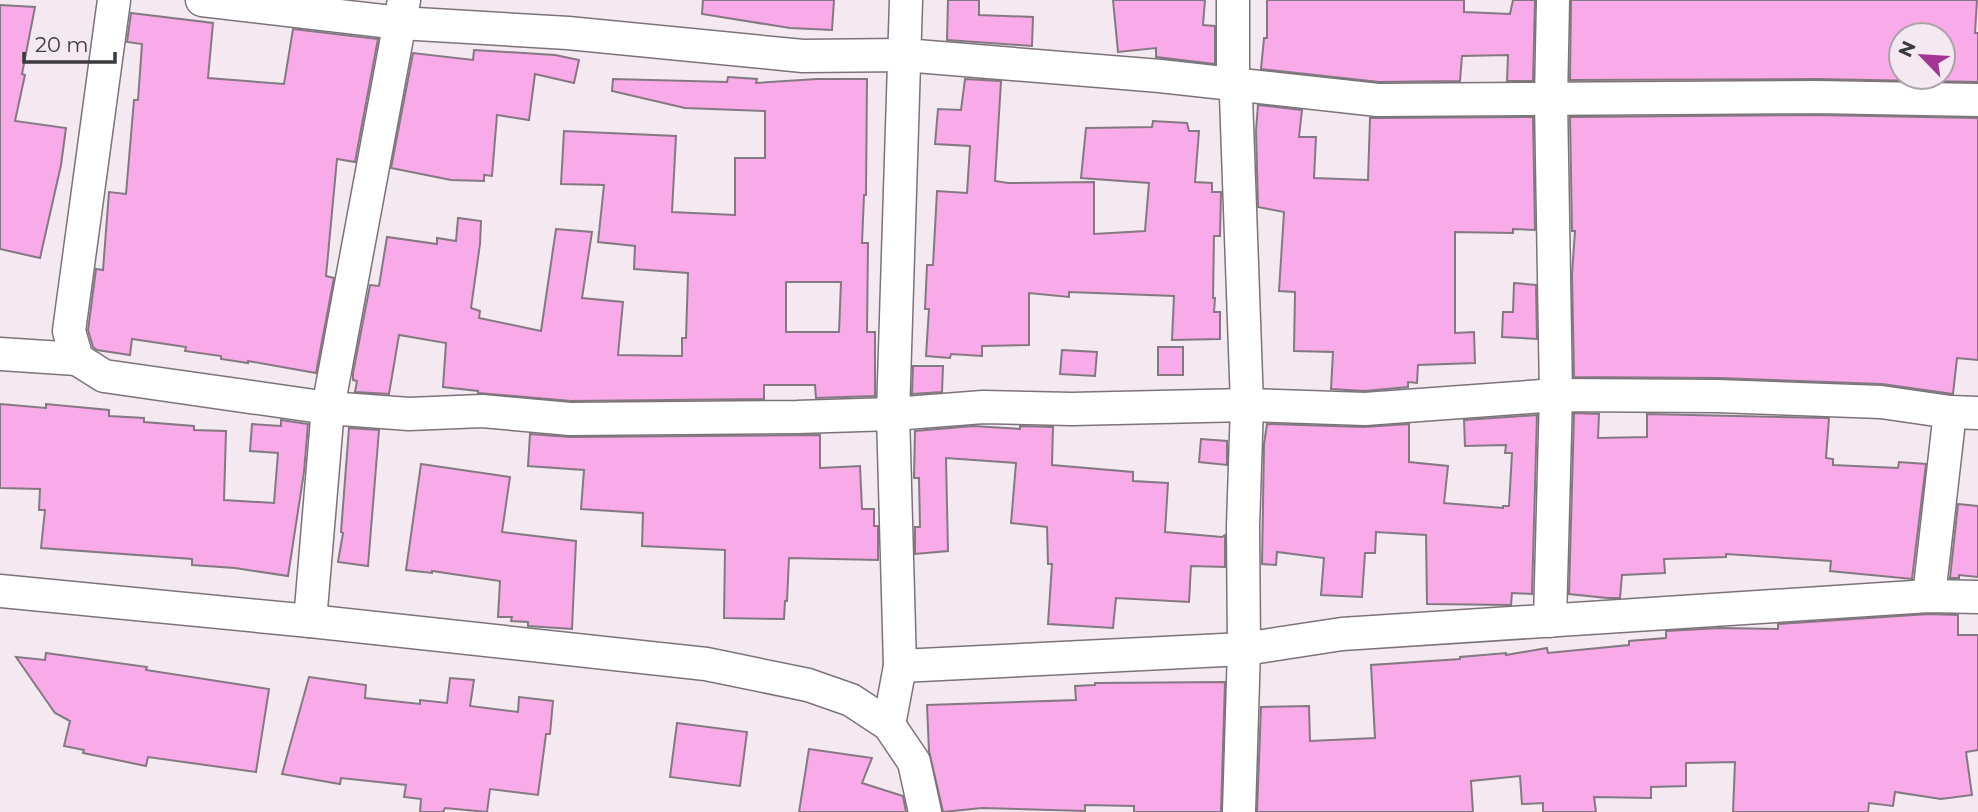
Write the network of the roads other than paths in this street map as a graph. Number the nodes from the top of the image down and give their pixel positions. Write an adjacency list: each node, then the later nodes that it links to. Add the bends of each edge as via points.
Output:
1 (114, 0): 12 (street, via 69,331)
2 (202, 0): 6 (street)
3 (906, 0): 7 (street)
4 (1233, 0): 8 (street)
5 (1553, 0): 9 (street)
6 (402, 11): 7 (street, via 803,56); 15 (street)
7 (904, 55): 8 (street); 17 (street)
8 (1233, 83): 9 (street, via 1378,100); 14 (street)
9 (1551, 100): 10 (street); 13 (street)
10 (1978, 100)
11 (0, 354): 12 (street)
12 (78, 359): 15 (street, via 104,376)
13 (1556, 395): 14 (street, via 1365,409); 16 (street, via 1881,402); 22 (street)
14 (1247, 404): 17 (street, via 983,407); 23 (street)
15 (328, 408): 17 (street, via 410,414 482,411 570,419); 21 (street)
16 (1964, 412): 19 (street)
17 (894, 414): 24 (street)
18 (0, 591): 21 (street)
19 (1929, 596): 20 (street); 22 (street)
20 (1978, 597)
21 (310, 621): 25 (street, via 706,664 808,685 851,700)
22 (1549, 621): 23 (street, via 1342,634)
23 (1244, 649): 24 (street); 27 (street)
24 (900, 666): 25 (street)
25 (889, 725): 26 (street, via 914,762)
26 (925, 812)
27 (1239, 812)

